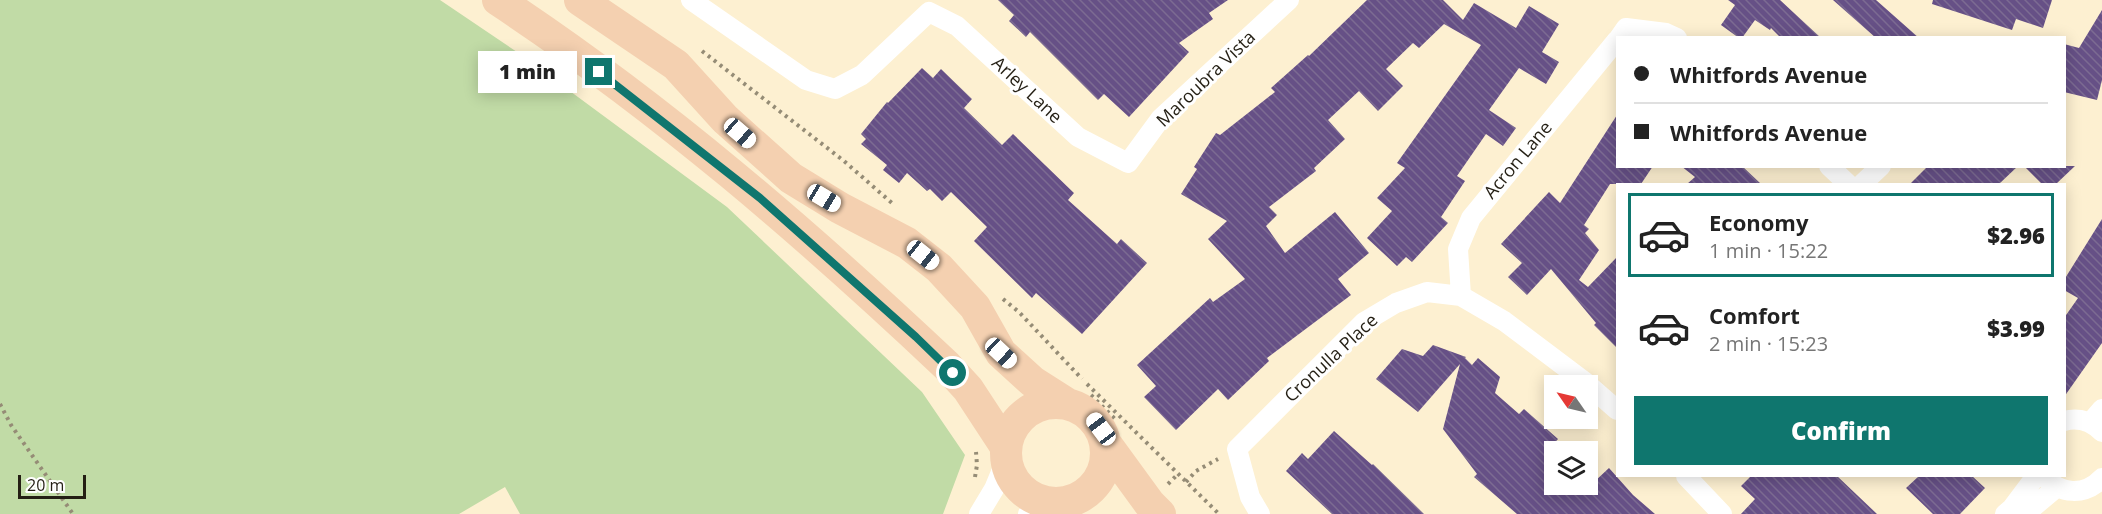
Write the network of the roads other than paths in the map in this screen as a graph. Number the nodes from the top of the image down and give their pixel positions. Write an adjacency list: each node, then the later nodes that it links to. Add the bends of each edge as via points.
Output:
1 (498, 0): 19 (main road, via 655,114 778,214 947,366 968,389)
2 (580, 0): 14 (main road, via 676,65 725,119 791,178 907,243 939,268 975,307 1001,353 1033,382)
3 (691, 0): 8 (street, Arley Lane, via 806,80 835,89 862,75 929,12 957,26 1078,137)
4 (1289, 0): 8 (street, Maroubra Vista, via 1161,118)
5 (1621, 35): 6 (street)
6 (1673, 36)
7 (1616, 41): 13 (street, Acron Lane, via 1470,218 1458,249)
8 (1128, 163)
9 (1831, 168): 11 (street)
10 (1879, 168): 12 (street)
11 (1847, 183)
12 (1863, 183)
13 (1461, 296): 15 (street, Cronulla Place, via 1504,321); 27 (street, Cronulla Place, via 1427,292 1395,303 1364,322 1237,449 1250,497)
14 (1066, 403): 18 (main road, via 1092,417); 19 (main road, via 1050,403 1020,417)
15 (1616, 409)
16 (2066, 421): 17 (street)
17 (2098, 422)
18 (1106, 444): 24 (main road, via 1101,477 1091,490); 26 (main road)
19 (996, 451): 24 (main road, via 1020,489); 25 (street, via 994,489)
20 (1687, 477): 28 (street)
21 (2035, 477): 29 (street)
22 (2051, 481): 23 (street, via 2072,491); 30 (street)
23 (2099, 486)
24 (1053, 509)
25 (980, 514)
26 (1160, 514)
27 (1260, 514)
28 (1722, 514)
29 (2005, 514)
30 (2025, 514)

